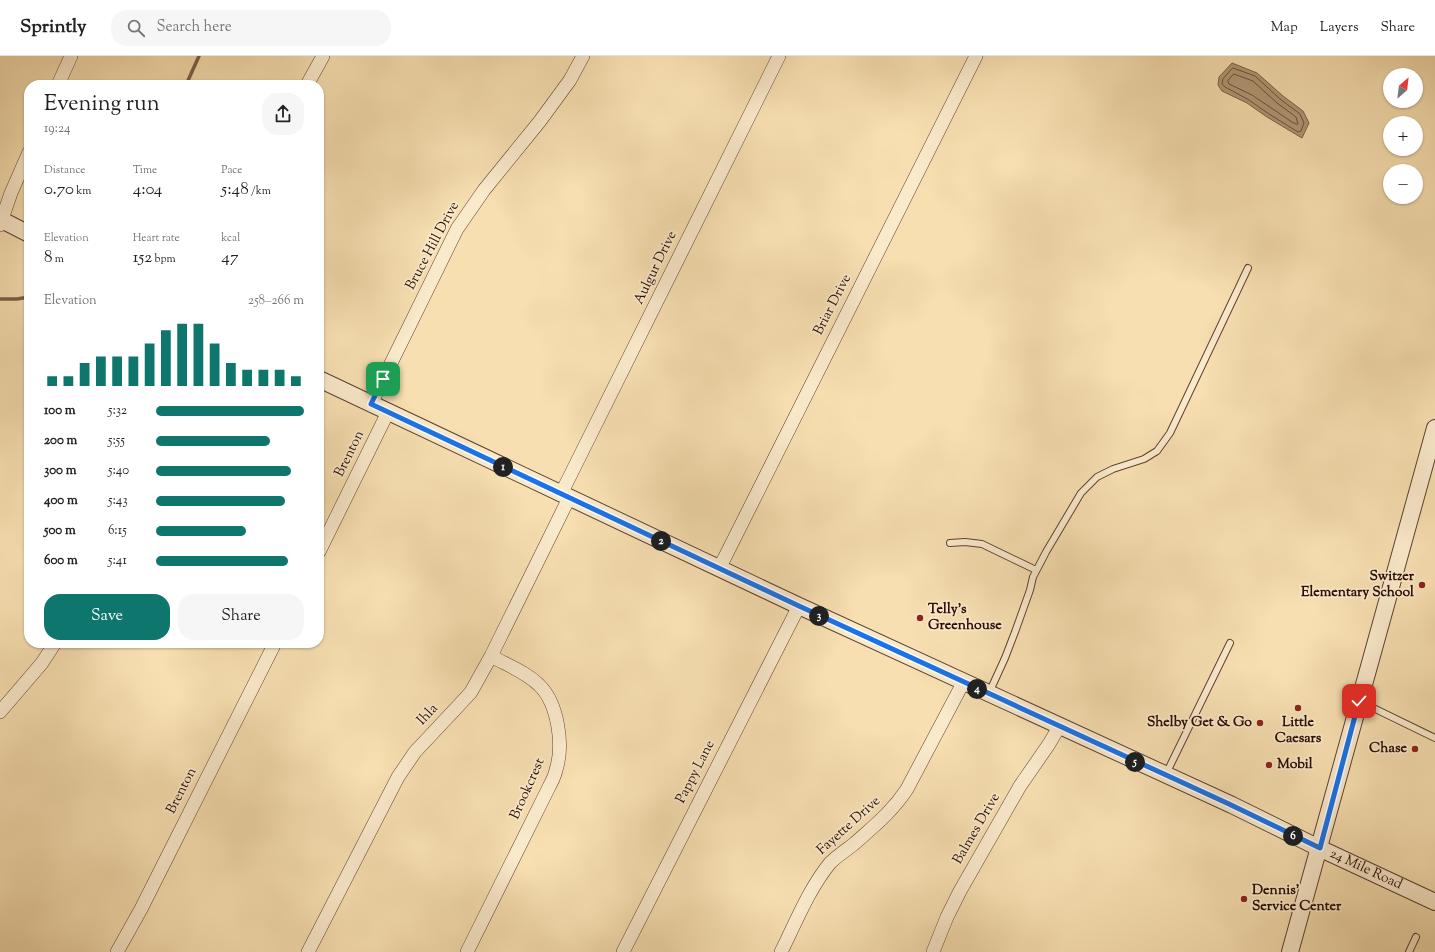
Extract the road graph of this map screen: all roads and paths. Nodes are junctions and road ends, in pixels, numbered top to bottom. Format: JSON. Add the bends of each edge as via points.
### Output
{"nodes":[{"id":1,"x":71,"y":56,"type":"edge"},
{"id":2,"x":323,"y":56,"type":"edge"},
{"id":3,"x":583,"y":56,"type":"edge"},
{"id":4,"x":779,"y":56,"type":"edge"},
{"id":5,"x":976,"y":56,"type":"edge"},
{"id":6,"x":60,"y":80,"type":"edge"},
{"id":7,"x":310,"y":80,"type":"edge"},
{"id":8,"x":24,"y":163,"type":"edge"},
{"id":9,"x":0,"y":221,"type":"edge"},
{"id":10,"x":24,"y":232,"type":"edge"},
{"id":11,"x":1248,"y":268,"type":"dead end"},
{"id":12,"x":324,"y":381,"type":"edge"},
{"id":13,"x":371,"y":404,"type":"junction"},
{"id":14,"x":388,"y":412,"type":"junction"},
{"id":15,"x":1435,"y":428,"type":"edge"},
{"id":16,"x":565,"y":496,"type":"junction"},
{"id":17,"x":324,"y":542,"type":"edge"},
{"id":18,"x":950,"y":543,"type":"dead end"},
{"id":19,"x":719,"y":569,"type":"junction"},
{"id":20,"x":1036,"y":570,"type":"junction"},
{"id":21,"x":799,"y":606,"type":"junction"},
{"id":22,"x":1230,"y":643,"type":"dead end"},
{"id":23,"x":52,"y":648,"type":"edge"},
{"id":24,"x":272,"y":648,"type":"edge"},
{"id":25,"x":491,"y":656,"type":"junction"},
{"id":26,"x":963,"y":683,"type":"junction"},
{"id":27,"x":988,"y":694,"type":"junction"},
{"id":28,"x":1359,"y":701,"type":"junction"},
{"id":29,"x":0,"y":712,"type":"edge"},
{"id":30,"x":1059,"y":727,"type":"junction"},
{"id":31,"x":1435,"y":738,"type":"edge"},
{"id":32,"x":1166,"y":775,"type":"junction"},
{"id":33,"x":1320,"y":848,"type":"junction"},
{"id":34,"x":1435,"y":902,"type":"edge"},
{"id":35,"x":1416,"y":937,"type":"dead end"},
{"id":36,"x":117,"y":952,"type":"edge"},
{"id":37,"x":308,"y":952,"type":"edge"},
{"id":38,"x":467,"y":952,"type":"edge"},
{"id":39,"x":623,"y":952,"type":"edge"},
{"id":40,"x":781,"y":952,"type":"edge"},
{"id":41,"x":933,"y":952,"type":"edge"},
{"id":42,"x":1290,"y":952,"type":"edge"},
{"id":43,"x":1409,"y":952,"type":"edge"}],
"edges":[{"from":1,"to":6,"type":"street"},
{"from":2,"to":7,"type":"street"},
{"from":3,"to":13,"type":"street","name":"Bruce Hill Drive","via":[[566,86],[480,195],[457,229]]},
{"from":4,"to":16,"type":"street","name":"Aulgur Drive"},
{"from":5,"to":19,"type":"street","name":"Briar Drive"},
{"from":8,"to":9,"type":"street"},
{"from":9,"to":10,"type":"street"},
{"from":11,"to":20,"type":"lane","via":[[1170,433],[1157,451],[1144,459],[1096,477],[1081,493]]},
{"from":12,"to":13,"type":"street","name":"24 Mile Road"},
{"from":13,"to":14,"type":"street","name":"24 Mile Road"},
{"from":14,"to":16,"type":"street","name":"24 Mile Road"},
{"from":14,"to":17,"type":"street","name":"Brenton"},
{"from":15,"to":28,"type":"street"},
{"from":16,"to":19,"type":"street","name":"24 Mile Road"},
{"from":16,"to":25,"type":"street","name":"Ihla"},
{"from":18,"to":20,"type":"lane","via":[[982,544]]},
{"from":19,"to":21,"type":"street","name":"24 Mile Road"},
{"from":20,"to":27,"type":"lane","via":[[1015,632]]},
{"from":21,"to":26,"type":"street","name":"24 Mile Road"},
{"from":21,"to":39,"type":"street","name":"Pappy Lane"},
{"from":22,"to":32,"type":"lane"},
{"from":23,"to":29,"type":"street"},
{"from":24,"to":36,"type":"street","name":"Brenton"},
{"from":25,"to":37,"type":"street","name":"Ihla","via":[[470,692],[415,752],[398,777]]},
{"from":25,"to":38,"type":"street","name":"Brookcrest","via":[[529,677],[545,692],[558,727],[559,760],[549,787]]},
{"from":26,"to":27,"type":"street","name":"24 Mile Road"},
{"from":26,"to":40,"type":"street","name":"Fayette Drive","via":[[899,802],[886,817],[831,862],[815,884]]},
{"from":27,"to":30,"type":"street","name":"24 Mile Road"},
{"from":28,"to":31,"type":"lane"},
{"from":28,"to":33,"type":"street"},
{"from":30,"to":32,"type":"street","name":"24 Mile Road"},
{"from":30,"to":41,"type":"street","name":"Balmes Drive","via":[[1020,786],[960,891]]},
{"from":32,"to":33,"type":"street","name":"24 Mile Road"},
{"from":33,"to":34,"type":"street","name":"24 Mile Road"},
{"from":33,"to":42,"type":"street"},
{"from":35,"to":43,"type":"lane"}]}
